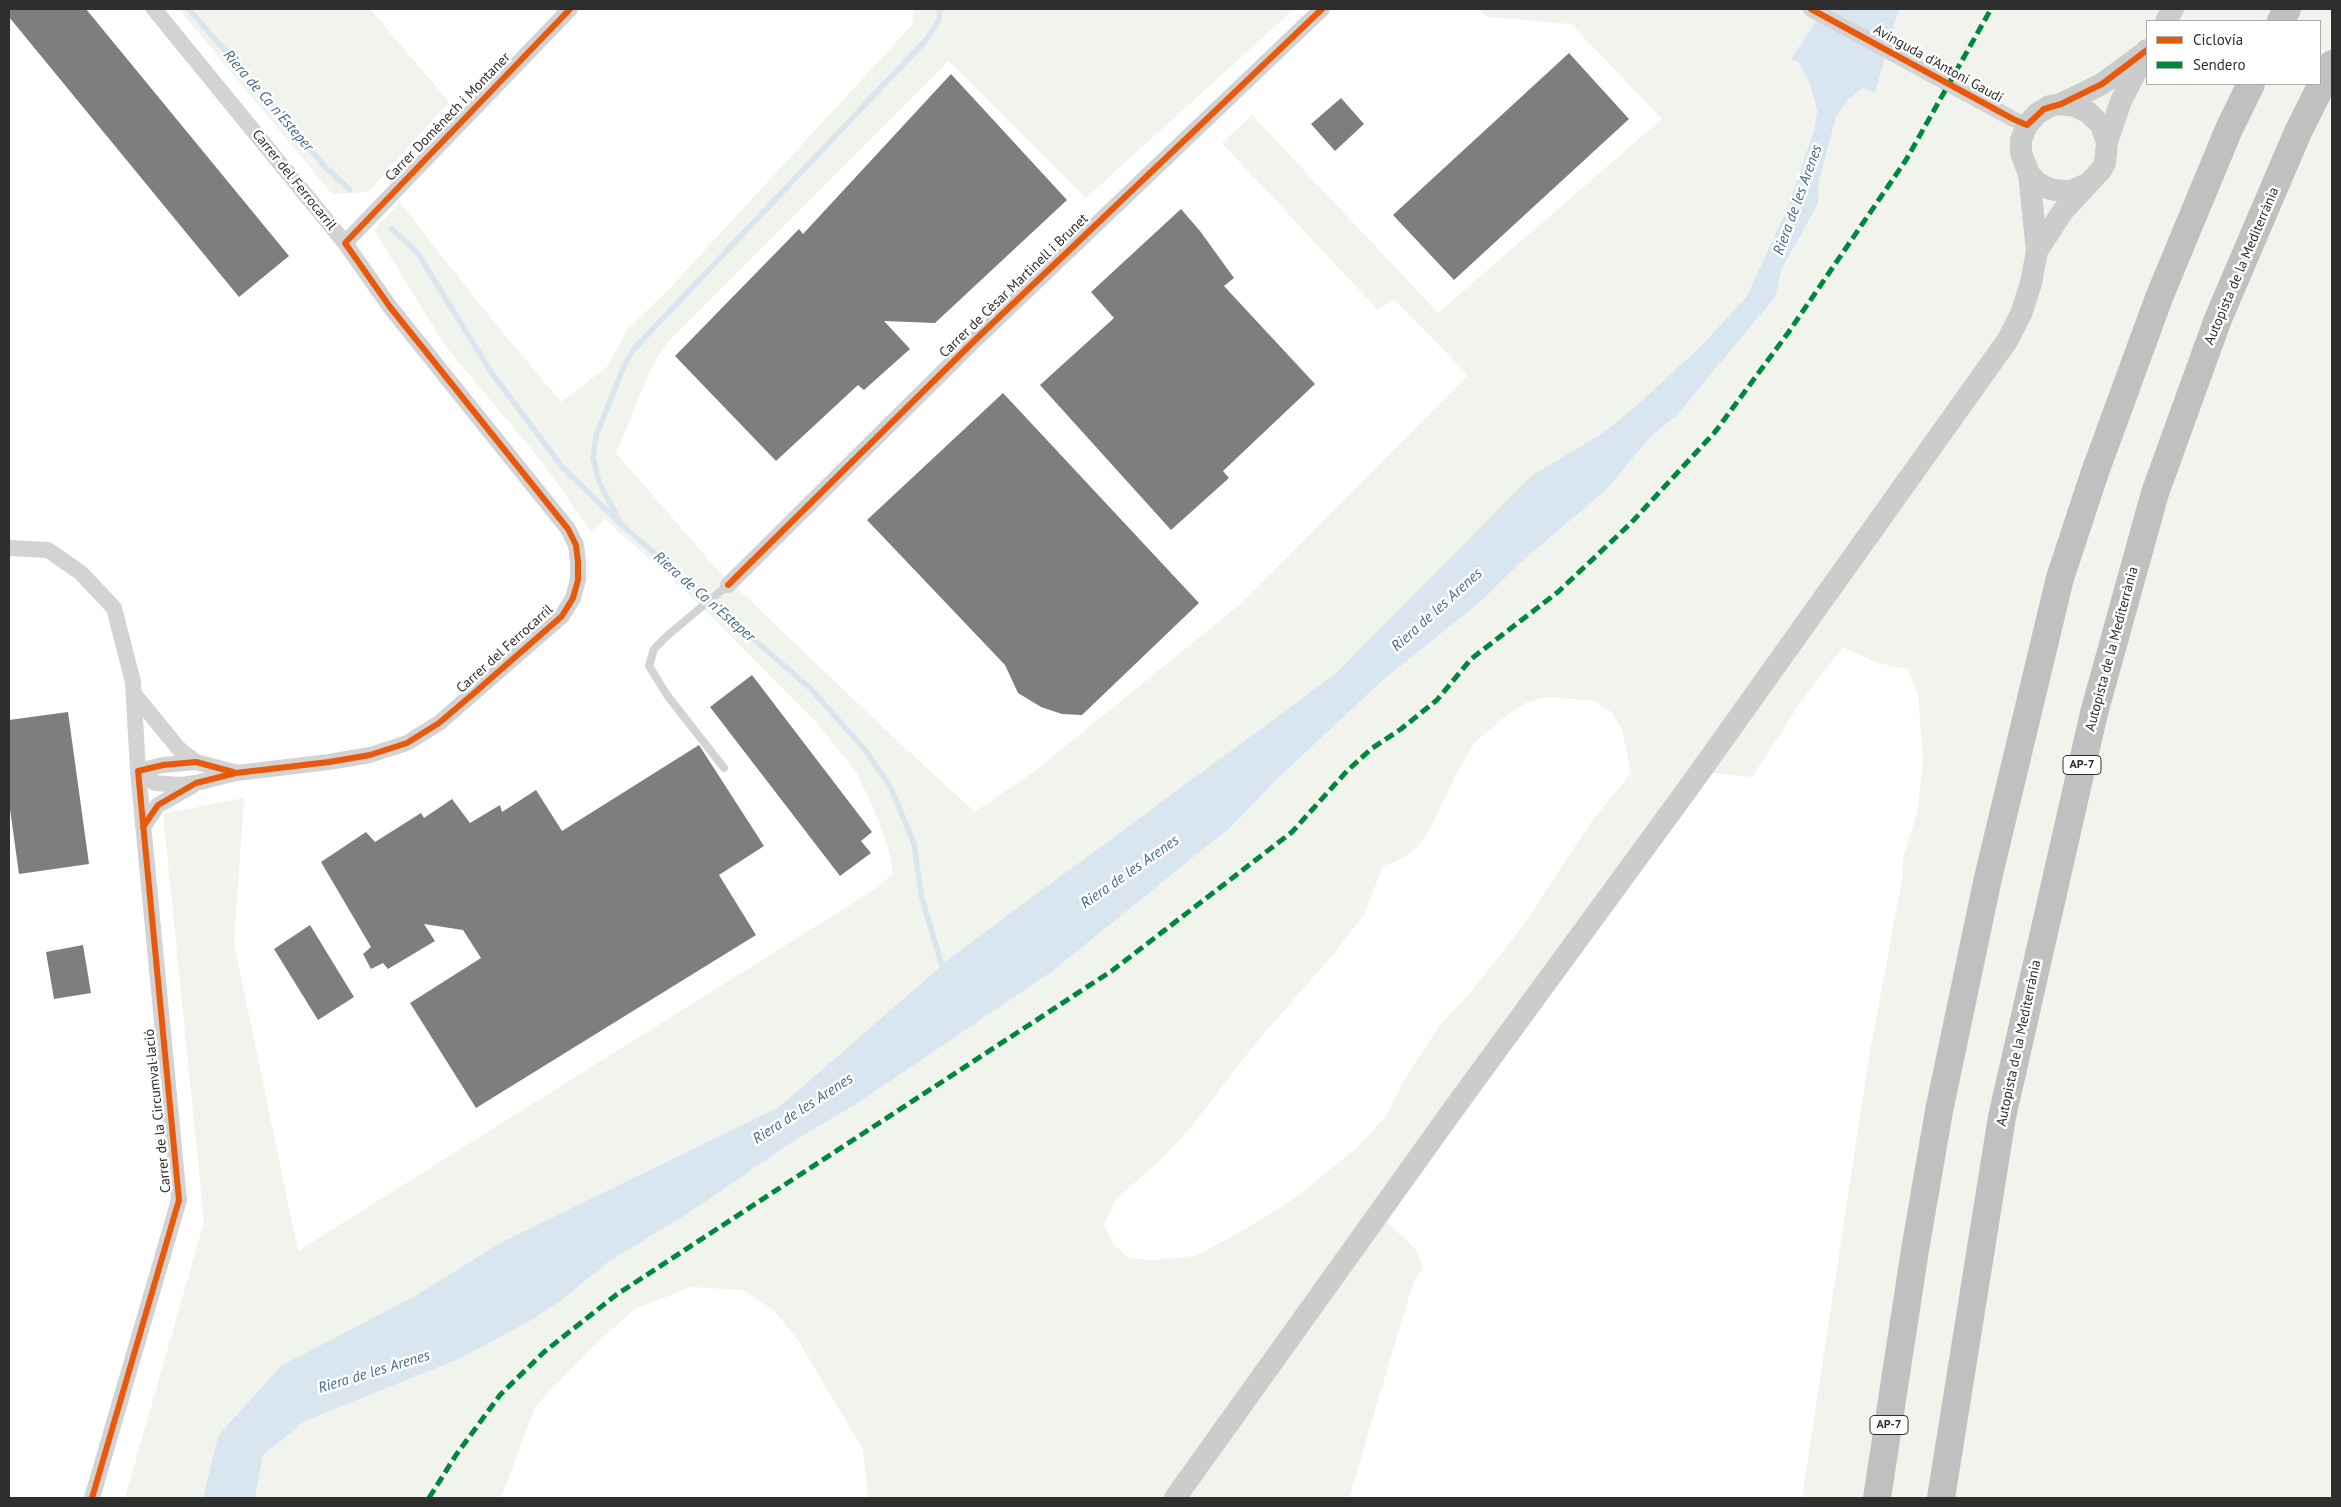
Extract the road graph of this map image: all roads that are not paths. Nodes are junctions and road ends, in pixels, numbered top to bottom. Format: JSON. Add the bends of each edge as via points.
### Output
{"nodes":[{"id":1,"x":154,"y":9,"type":"edge"},
{"id":2,"x":570,"y":9,"type":"edge"},
{"id":3,"x":1322,"y":9,"type":"edge"},
{"id":4,"x":1811,"y":9,"type":"edge"},
{"id":5,"x":2173,"y":9,"type":"edge"},
{"id":6,"x":2167,"y":20,"type":"edge"},
{"id":7,"x":2146,"y":52,"type":"edge"},
{"id":8,"x":2146,"y":53,"type":"edge"},
{"id":9,"x":2332,"y":64,"type":"edge"},
{"id":10,"x":2251,"y":85,"type":"edge"},
{"id":11,"x":2061,"y":104,"type":"junction"},
{"id":12,"x":2027,"y":125,"type":"junction"},
{"id":13,"x":2107,"y":142,"type":"junction"},
{"id":14,"x":2029,"y":174,"type":"junction"},
{"id":15,"x":2087,"y":184,"type":"junction"},
{"id":16,"x":345,"y":243,"type":"junction"},
{"id":17,"x":2037,"y":251,"type":"junction"},
{"id":18,"x":9,"y":548,"type":"edge"},
{"id":19,"x":728,"y":585,"type":"joint"},
{"id":20,"x":134,"y":694,"type":"junction"},
{"id":21,"x":196,"y":762,"type":"junction"},
{"id":22,"x":724,"y":768,"type":"dead end"},
{"id":23,"x":138,"y":771,"type":"junction"},
{"id":24,"x":236,"y":773,"type":"junction"},
{"id":25,"x":196,"y":784,"type":"junction"},
{"id":26,"x":143,"y":827,"type":"junction"},
{"id":27,"x":92,"y":1498,"type":"edge"},
{"id":28,"x":1175,"y":1498,"type":"edge"},
{"id":29,"x":1877,"y":1498,"type":"edge"},
{"id":30,"x":1941,"y":1498,"type":"edge"}],
"edges":[{"from":1,"to":16,"type":"street","name":"Carrer del Ferrocarril"},
{"from":2,"to":16,"type":"street","name":"Carrer Domènech i Montaner"},
{"from":3,"to":19,"type":"street","name":"Carrer de Cèsar Martinell i Brunet","via":[[973,342]]},
{"from":4,"to":12,"type":"street","name":"Avinguda d'Antoni Gaudí"},
{"from":5,"to":6,"type":"main road"},
{"from":7,"to":11,"type":"main road","via":[[2106,81]]},
{"from":8,"to":13,"type":"main road","via":[[2121,101]]},
{"from":9,"to":30,"type":"highway","name":"Autopista de la Mediterrània","number":"AP-7","via":[[2298,132],[2218,319],[2155,493],[2094,713],[2002,1117]]},
{"from":10,"to":29,"type":"highway","number":"AP-7","via":[[2156,303],[2060,578],[1988,878],[1939,1111]]},
{"from":11,"to":12,"type":"main road","via":[[2044,109]]},
{"from":11,"to":13,"type":"main road","via":[[2089,112],[2101,125]]},
{"from":12,"to":14,"type":"main road","via":[[2021,140],[2021,152]]},
{"from":13,"to":15,"type":"main road","via":[[2102,170]]},
{"from":14,"to":15,"type":"main road","via":[[2050,189],[2071,191]]},
{"from":14,"to":17,"type":"main road"},
{"from":15,"to":17,"type":"main road"},
{"from":16,"to":24,"type":"street","name":"Carrer del Ferrocarril","via":[[390,307],[568,529],[576,546],[578,580],[573,598],[562,616],[439,723],[407,743],[362,757]]},
{"from":17,"to":28,"type":"main road","via":[[2021,314],[1980,381]]},
{"from":18,"to":20,"type":"street","name":"Carrer de la Circumval·lació","via":[[48,550],[81,573],[114,608]]},
{"from":19,"to":22,"type":"lane","via":[[654,649],[649,666],[667,696]]},
{"from":20,"to":21,"type":"street","name":"Carrer del Ferrocarril","via":[[179,749]]},
{"from":20,"to":23,"type":"street","name":"Carrer de la Circumval·lació"},
{"from":21,"to":23,"type":"street","name":"Carrer del Ferrocarril"},
{"from":21,"to":24,"type":"street","name":"Carrer del Ferrocarril"},
{"from":23,"to":25,"type":"street","name":"Carrer del Ferrocarril","via":[[155,784]]},
{"from":23,"to":26,"type":"street","name":"Carrer de la Circumval·lació"},
{"from":24,"to":25,"type":"street","name":"Carrer del Ferrocarril"},
{"from":25,"to":26,"type":"street","name":"Carrer del Ferrocarril","via":[[158,805]]},
{"from":26,"to":27,"type":"street","name":"Carrer de la Circumval·lació","via":[[179,1200]]}]}
